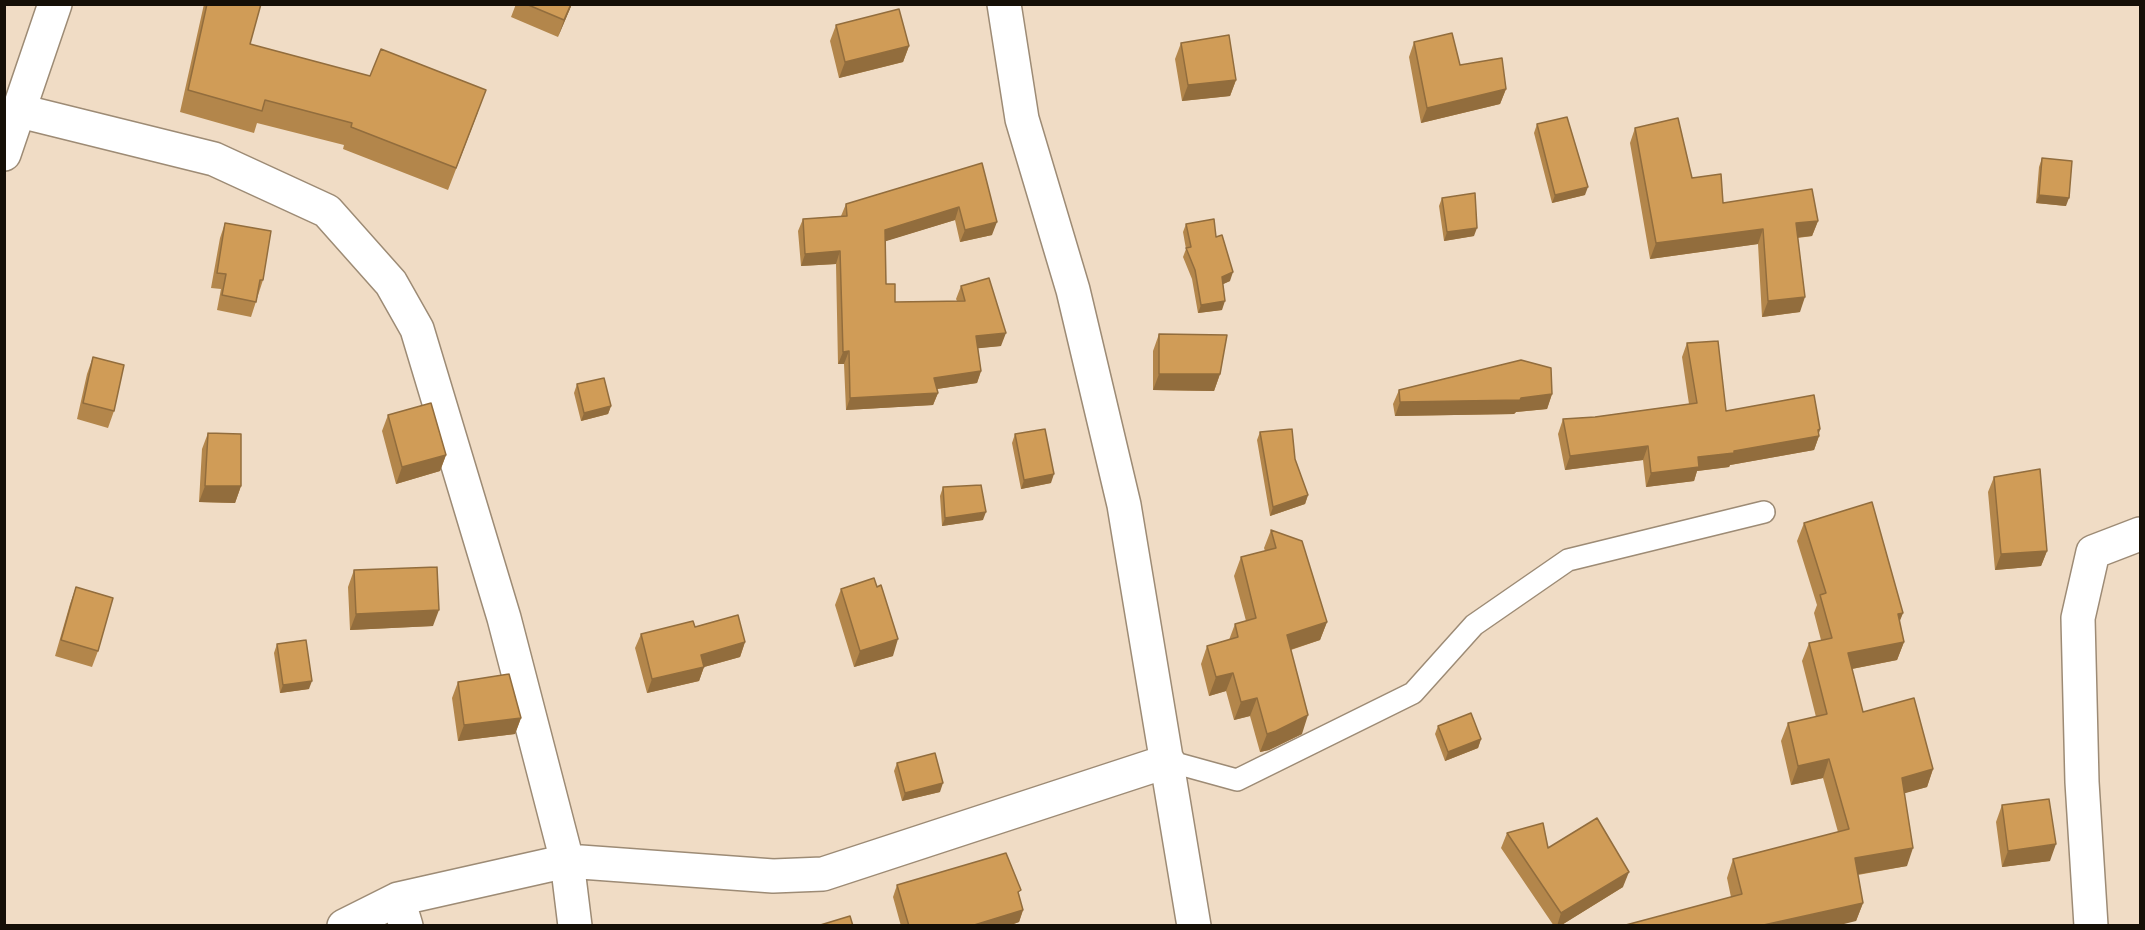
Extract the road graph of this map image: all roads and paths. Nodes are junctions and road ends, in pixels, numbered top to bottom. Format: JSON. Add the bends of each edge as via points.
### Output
{"nodes":[{"id":1,"x":55,"y":4,"type":"edge"},
{"id":2,"x":1004,"y":4,"type":"edge"},
{"id":3,"x":20,"y":111,"type":"junction"},
{"id":4,"x":4,"y":154,"type":"edge"},
{"id":5,"x":1764,"y":512,"type":"dead end"},
{"id":6,"x":2140,"y":534,"type":"edge"},
{"id":7,"x":1168,"y":761,"type":"junction"},
{"id":8,"x":567,"y":861,"type":"junction"},
{"id":9,"x":402,"y":912,"type":"edge"},
{"id":10,"x":344,"y":926,"type":"edge"},
{"id":11,"x":575,"y":926,"type":"edge"},
{"id":12,"x":1194,"y":926,"type":"edge"},
{"id":13,"x":2091,"y":926,"type":"edge"}],
"edges":[{"from":1,"to":3,"type":"street"},
{"from":2,"to":7,"type":"street","via":[[1022,119],[1073,290],[1124,505]]},
{"from":3,"to":4,"type":"street"},
{"from":3,"to":8,"type":"street","via":[[214,159],[327,211],[391,283],[417,329],[504,618]]},
{"from":5,"to":7,"type":"lane","via":[[1568,560],[1474,625],[1413,693],[1237,780]]},
{"from":6,"to":13,"type":"street","via":[[2093,552],[2078,618]]},
{"from":7,"to":8,"type":"street","via":[[823,874],[773,876]]},
{"from":7,"to":12,"type":"street"},
{"from":8,"to":9,"type":"street"},
{"from":8,"to":11,"type":"street"},
{"from":9,"to":10,"type":"street"}]}
